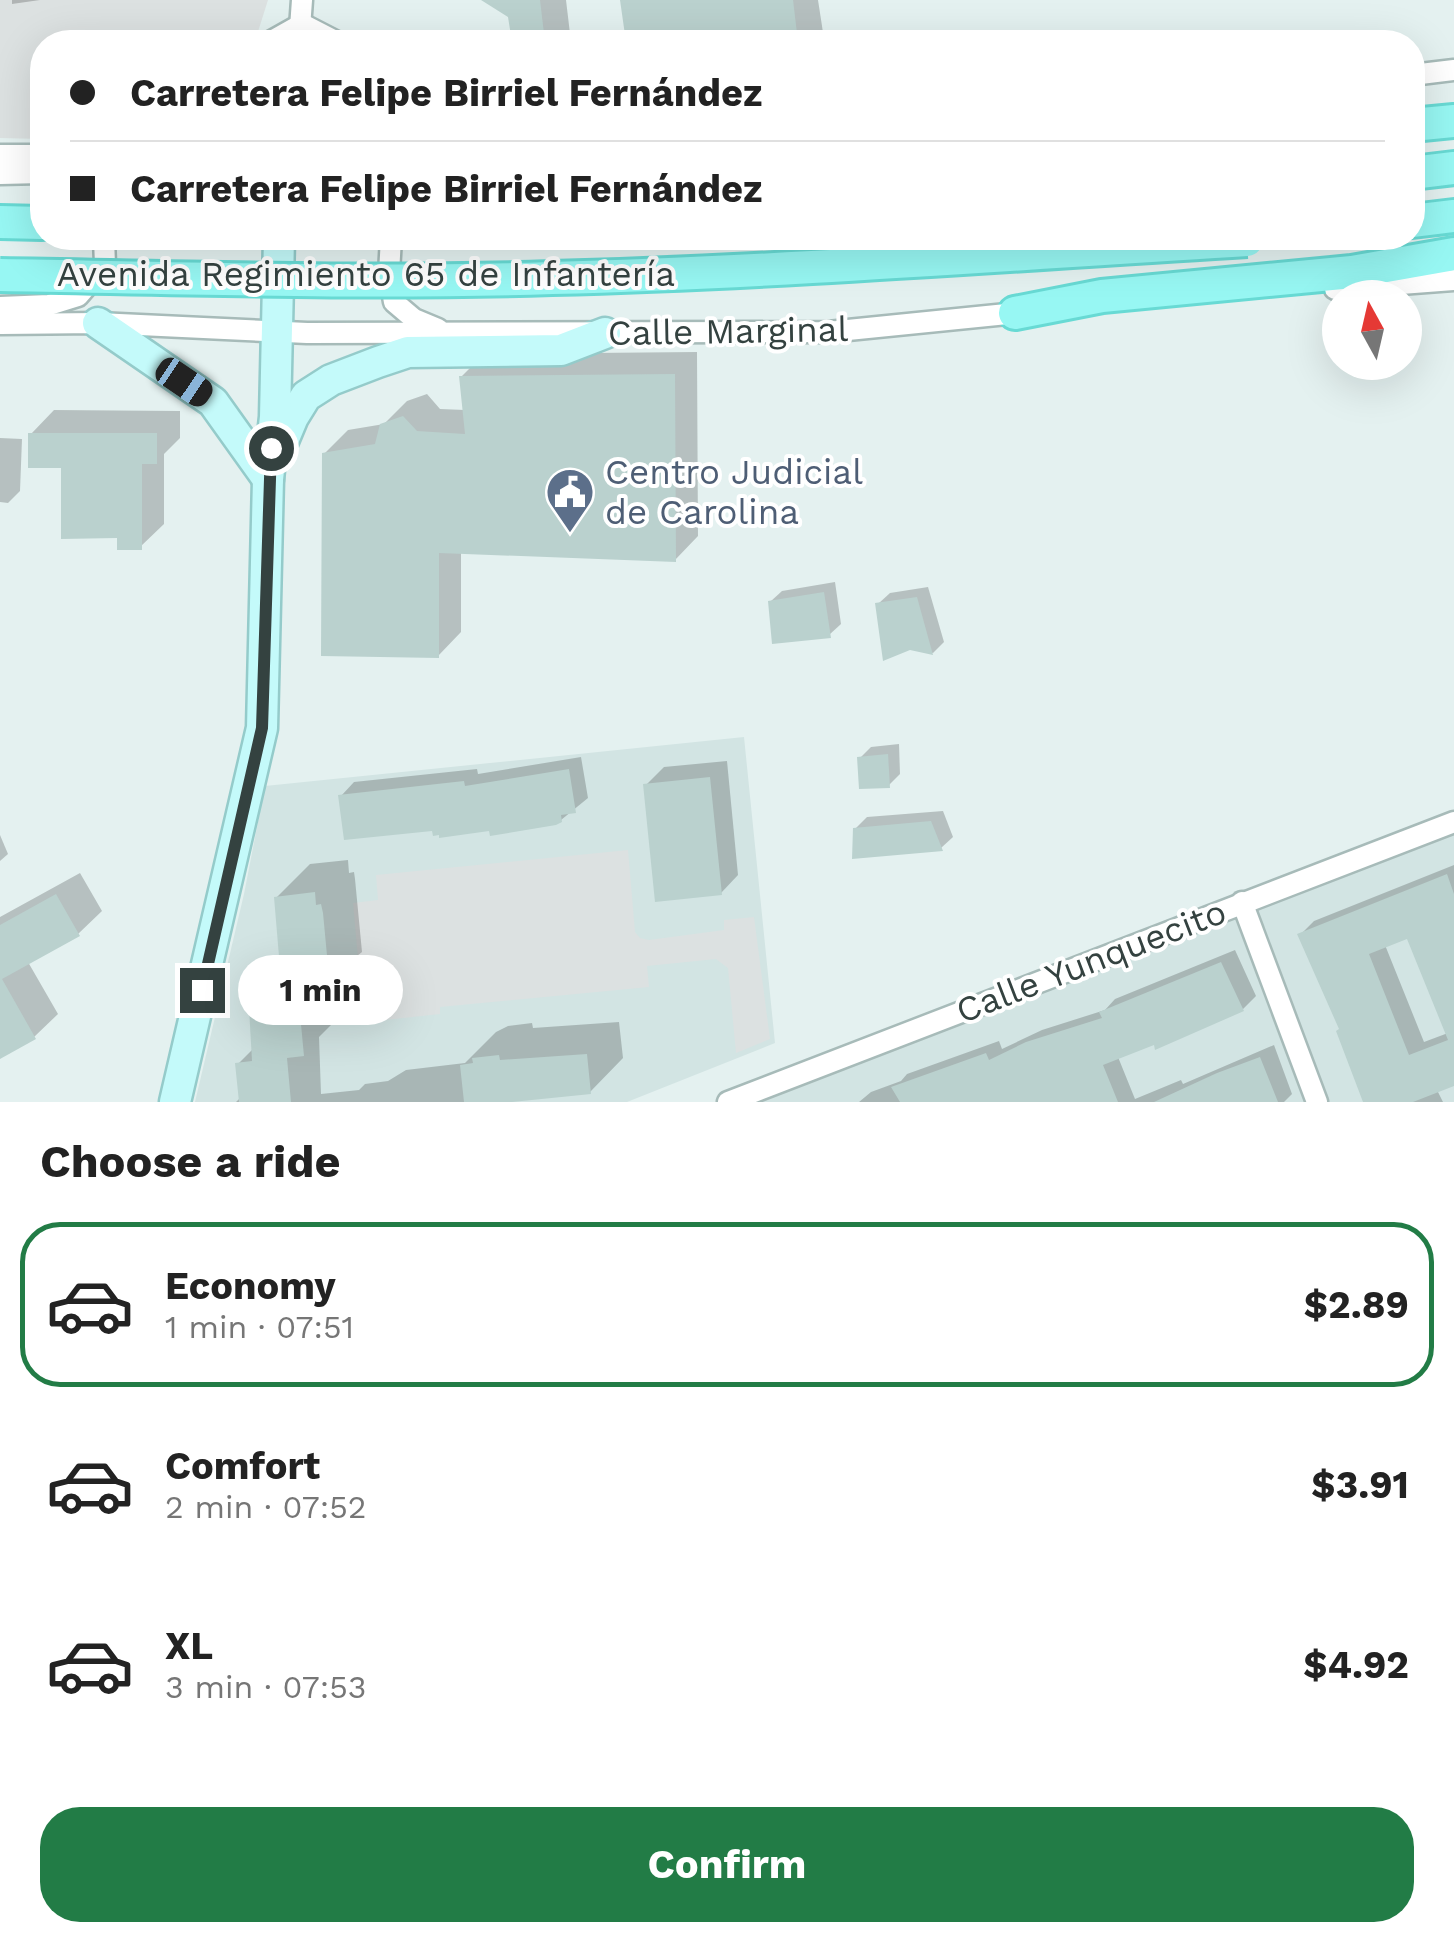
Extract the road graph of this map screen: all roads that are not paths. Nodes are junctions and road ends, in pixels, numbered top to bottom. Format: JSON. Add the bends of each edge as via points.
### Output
{"nodes":[{"id":1,"x":302,"y":0,"type":"edge"},
{"id":2,"x":300,"y":30,"type":"edge"},
{"id":3,"x":1454,"y":70,"type":"edge"},
{"id":4,"x":1425,"y":74,"type":"edge"},
{"id":5,"x":1454,"y":121,"type":"edge"},
{"id":6,"x":1425,"y":124,"type":"edge"},
{"id":7,"x":0,"y":155,"type":"edge"},
{"id":8,"x":30,"y":158,"type":"edge"},
{"id":9,"x":30,"y":163,"type":"edge"},
{"id":10,"x":1454,"y":168,"type":"edge"},
{"id":11,"x":1425,"y":171,"type":"edge"},
{"id":12,"x":0,"y":174,"type":"edge"},
{"id":13,"x":1454,"y":216,"type":"edge"},
{"id":14,"x":1425,"y":220,"type":"edge"},
{"id":15,"x":0,"y":222,"type":"edge"},
{"id":16,"x":30,"y":223,"type":"edge"},
{"id":17,"x":104,"y":250,"type":"edge"},
{"id":18,"x":279,"y":250,"type":"edge"},
{"id":19,"x":390,"y":250,"type":"edge"},
{"id":20,"x":1081,"y":250,"type":"edge"},
{"id":21,"x":1454,"y":254,"type":"edge"},
{"id":22,"x":0,"y":275,"type":"edge"},
{"id":23,"x":1454,"y":280,"type":"edge"},
{"id":24,"x":0,"y":307,"type":"edge"},
{"id":25,"x":1015,"y":313,"type":"junction"},
{"id":26,"x":0,"y":324,"type":"edge"},
{"id":27,"x":98,"y":324,"type":"junction"},
{"id":28,"x":276,"y":330,"type":"junction"},
{"id":29,"x":605,"y":332,"type":"junction"},
{"id":30,"x":447,"y":333,"type":"junction"},
{"id":31,"x":268,"y":479,"type":"junction"},
{"id":32,"x":1454,"y":822,"type":"edge"},
{"id":33,"x":1242,"y":902,"type":"junction"},
{"id":34,"x":175,"y":1102,"type":"edge"},
{"id":35,"x":728,"y":1102,"type":"edge"},
{"id":36,"x":1317,"y":1102,"type":"edge"}],
"edges":[{"from":1,"to":2,"type":"street"},
{"from":3,"to":4,"type":"street"},
{"from":5,"to":6,"type":"main road"},
{"from":7,"to":8,"type":"street"},
{"from":9,"to":12,"type":"street"},
{"from":10,"to":11,"type":"main road"},
{"from":13,"to":14,"type":"main road"},
{"from":15,"to":16,"type":"main road","name":"Avenida Regimiento 65 de Infantería"},
{"from":17,"to":24,"type":"street","via":[[105,265],[78,296]]},
{"from":18,"to":28,"type":"street"},
{"from":19,"to":30,"type":"street","via":[[394,302],[414,320]]},
{"from":20,"to":22,"type":"main road","name":"Avenida Regimiento 65 de Infantería","bridge":true,"via":[[552,278]]},
{"from":21,"to":25,"type":"main road","via":[[1352,272],[1102,296]]},
{"from":23,"to":25,"type":"street","name":"Calle Marginal"},
{"from":25,"to":29,"type":"street","name":"Calle Marginal","via":[[828,332]]},
{"from":26,"to":27,"type":"street","name":"Calle Marginal"},
{"from":27,"to":28,"type":"street","name":"Calle Marginal"},
{"from":27,"to":31,"type":"street","via":[[213,402]]},
{"from":28,"to":30,"type":"street","name":"Calle Marginal"},
{"from":28,"to":31,"type":"street"},
{"from":29,"to":30,"type":"street","name":"Calle Marginal"},
{"from":29,"to":31,"type":"street","via":[[561,350],[408,352],[331,380],[306,396],[292,417]]},
{"from":31,"to":34,"type":"street","via":[[262,728]]},
{"from":32,"to":33,"type":"street","name":"Calle Yunquecito"},
{"from":33,"to":35,"type":"street","name":"Calle Yunquecito"},
{"from":33,"to":36,"type":"street"}]}
